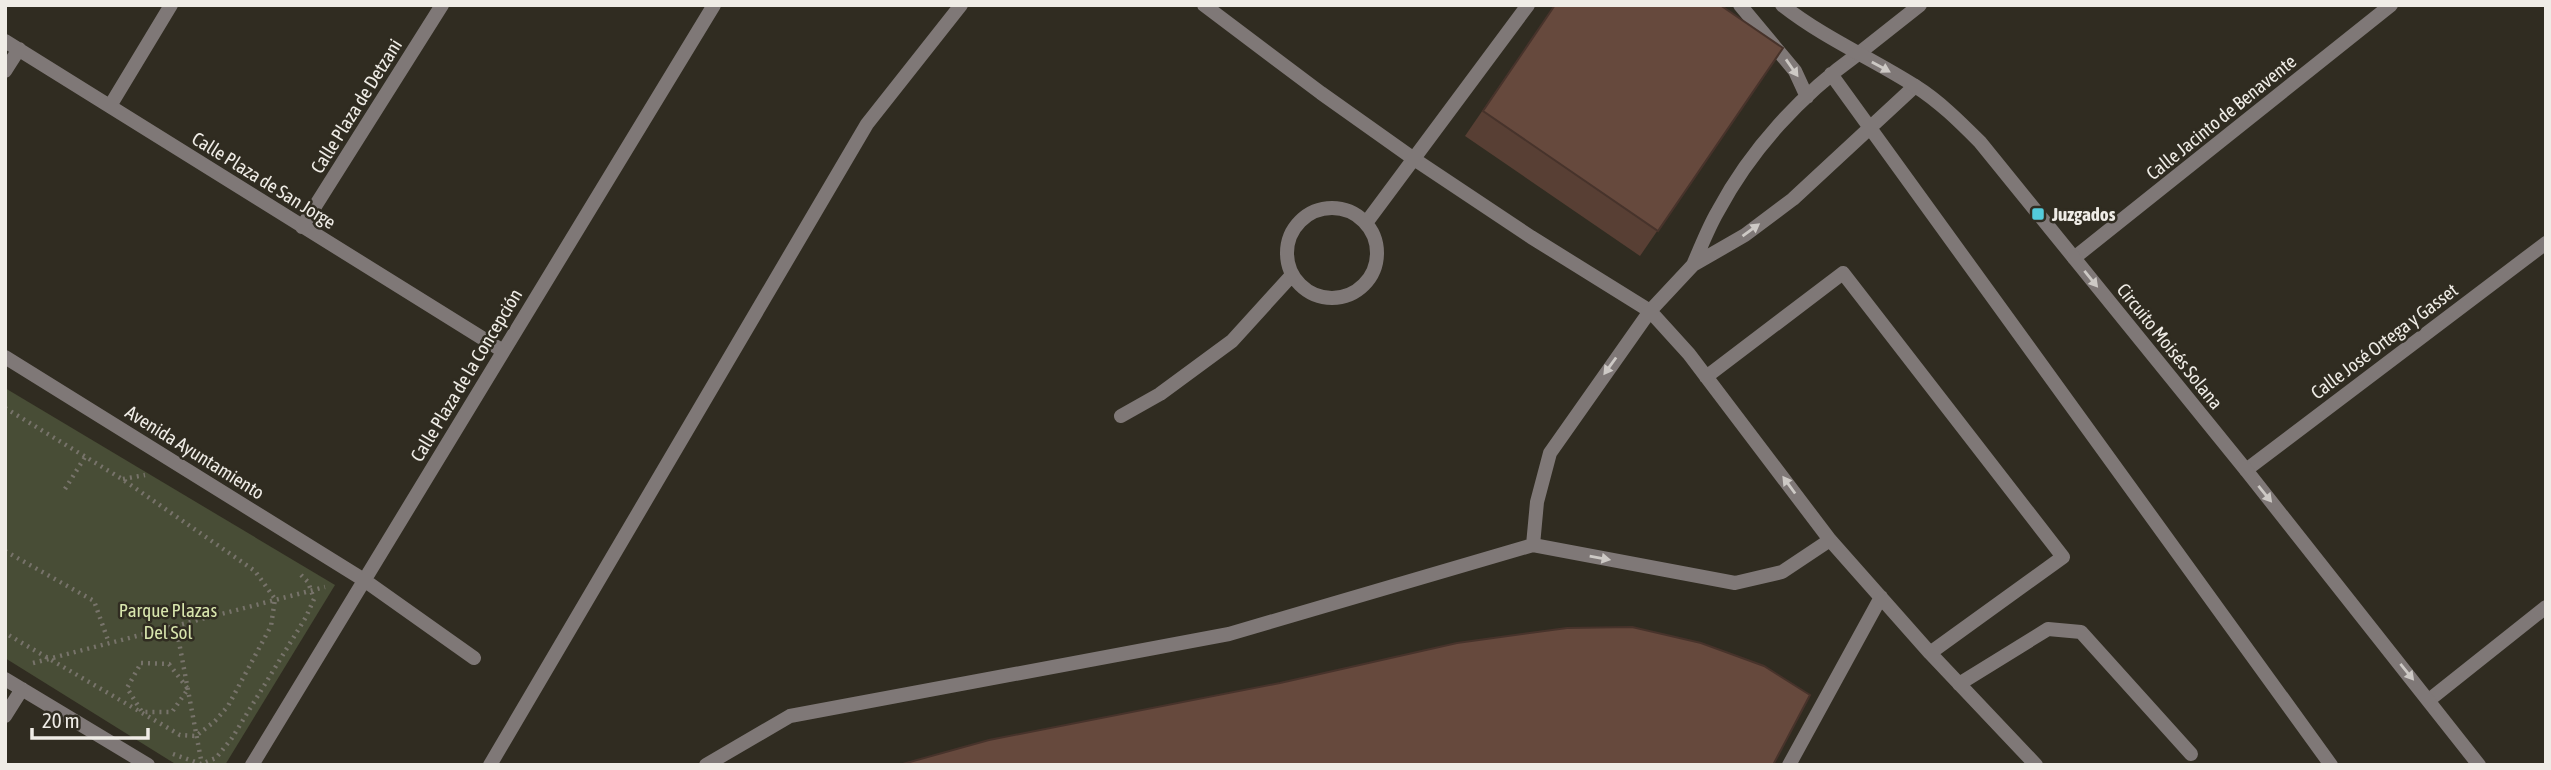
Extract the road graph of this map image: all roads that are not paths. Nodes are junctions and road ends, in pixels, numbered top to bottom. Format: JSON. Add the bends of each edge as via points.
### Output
{"nodes":[{"id":1,"x":171,"y":5,"type":"edge"},
{"id":2,"x":442,"y":5,"type":"edge"},
{"id":3,"x":714,"y":5,"type":"edge"},
{"id":4,"x":961,"y":5,"type":"edge"},
{"id":5,"x":1204,"y":5,"type":"edge"},
{"id":6,"x":1528,"y":5,"type":"edge"},
{"id":7,"x":1740,"y":5,"type":"edge"},
{"id":8,"x":1782,"y":5,"type":"edge"},
{"id":9,"x":1920,"y":5,"type":"edge"},
{"id":10,"x":2391,"y":5,"type":"edge"},
{"id":11,"x":5,"y":41,"type":"edge"},
{"id":12,"x":19,"y":49,"type":"junction"},
{"id":13,"x":1858,"y":54,"type":"junction"},
{"id":14,"x":5,"y":71,"type":"edge"},
{"id":15,"x":1831,"y":74,"type":"junction"},
{"id":16,"x":1916,"y":86,"type":"junction"},
{"id":17,"x":1807,"y":97,"type":"junction"},
{"id":18,"x":110,"y":106,"type":"junction"},
{"id":19,"x":1870,"y":127,"type":"junction"},
{"id":20,"x":1415,"y":159,"type":"junction"},
{"id":21,"x":1366,"y":223,"type":"junction"},
{"id":22,"x":302,"y":227,"type":"junction"},
{"id":23,"x":2546,"y":243,"type":"edge"},
{"id":24,"x":2074,"y":258,"type":"junction"},
{"id":25,"x":1693,"y":265,"type":"junction"},
{"id":26,"x":1292,"y":275,"type":"junction"},
{"id":27,"x":1650,"y":311,"type":"junction"},
{"id":28,"x":503,"y":351,"type":"junction"},
{"id":29,"x":5,"y":357,"type":"edge"},
{"id":30,"x":1706,"y":377,"type":"junction"},
{"id":31,"x":1121,"y":416,"type":"dead end"},
{"id":32,"x":2246,"y":470,"type":"junction"},
{"id":33,"x":1830,"y":540,"type":"junction"},
{"id":34,"x":1533,"y":545,"type":"junction"},
{"id":35,"x":364,"y":580,"type":"junction"},
{"id":36,"x":1881,"y":597,"type":"junction"},
{"id":37,"x":2546,"y":607,"type":"edge"},
{"id":38,"x":1930,"y":653,"type":"junction"},
{"id":39,"x":474,"y":658,"type":"dead end"},
{"id":40,"x":5,"y":679,"type":"edge"},
{"id":41,"x":1959,"y":684,"type":"junction"},
{"id":42,"x":22,"y":689,"type":"junction"},
{"id":43,"x":2429,"y":700,"type":"junction"},
{"id":44,"x":5,"y":716,"type":"edge"},
{"id":45,"x":2190,"y":754,"type":"dead end"},
{"id":46,"x":148,"y":765,"type":"edge"},
{"id":47,"x":252,"y":765,"type":"edge"},
{"id":48,"x":491,"y":765,"type":"edge"},
{"id":49,"x":706,"y":765,"type":"edge"},
{"id":50,"x":1789,"y":765,"type":"edge"},
{"id":51,"x":2036,"y":765,"type":"edge"},
{"id":52,"x":2331,"y":765,"type":"edge"},
{"id":53,"x":2479,"y":765,"type":"edge"}],
"edges":[{"from":1,"to":18,"type":"street"},
{"from":2,"to":22,"type":"street","name":"Calle Plaza de Detzani"},
{"from":3,"to":28,"type":"street","name":"Calle Plaza de la Concepción"},
{"from":4,"to":48,"type":"street","via":[[867,124]]},
{"from":5,"to":20,"type":"street"},
{"from":6,"to":20,"type":"street"},
{"from":7,"to":17,"type":"street","one_way":true,"via":[[1795,71]]},
{"from":8,"to":13,"type":"street","name":"Circuito Moisés Solana"},
{"from":9,"to":13,"type":"street"},
{"from":10,"to":24,"type":"street","name":"Calle Jacinto de Benavente"},
{"from":11,"to":12,"type":"street","name":"Calle Plaza de San Jorge"},
{"from":12,"to":14,"type":"street"},
{"from":12,"to":18,"type":"street","name":"Calle Plaza de San Jorge"},
{"from":13,"to":15,"type":"street"},
{"from":13,"to":16,"type":"street","name":"Circuito Moisés Solana","one_way":true},
{"from":15,"to":17,"type":"street"},
{"from":15,"to":19,"type":"street"},
{"from":16,"to":19,"type":"street"},
{"from":16,"to":24,"type":"street","name":"Circuito Moisés Solana","via":[[1980,142]]},
{"from":17,"to":25,"type":"street","via":[[1749,160],[1718,210]]},
{"from":18,"to":22,"type":"street","name":"Calle Plaza de San Jorge"},
{"from":25,"to":19,"type":"street","one_way":true,"via":[[1745,235],[1793,199]]},
{"from":19,"to":52,"type":"street"},
{"from":20,"to":21,"type":"street"},
{"from":20,"to":27,"type":"street"},
{"from":21,"to":26,"type":"street","via":[[1341,209],[1312,213],[1300,222],[1287,247]]},
{"from":21,"to":26,"type":"street","via":[[1378,253],[1365,285],[1352,294],[1319,296]]},
{"from":22,"to":28,"type":"street","name":"Calle Plaza de San Jorge"},
{"from":23,"to":32,"type":"street","name":"Calle José Ortega y Gasset"},
{"from":24,"to":32,"type":"street","name":"Circuito Moisés Solana","one_way":true},
{"from":25,"to":27,"type":"street"},
{"from":26,"to":31,"type":"street","via":[[1232,341],[1160,394]]},
{"from":27,"to":30,"type":"street"},
{"from":27,"to":34,"type":"street","one_way":true,"via":[[1550,453],[1537,502]]},
{"from":28,"to":35,"type":"street","name":"Calle Plaza de la Concepción"},
{"from":29,"to":35,"type":"street","name":"Avenida Ayuntamiento"},
{"from":33,"to":30,"type":"street","one_way":true},
{"from":30,"to":38,"type":"street","via":[[1843,273],[2063,557]]},
{"from":32,"to":43,"type":"street","name":"Circuito Moisés Solana","one_way":true},
{"from":34,"to":33,"type":"street","one_way":true,"via":[[1735,583],[1782,572]]},
{"from":33,"to":36,"type":"street"},
{"from":34,"to":49,"type":"street","via":[[1229,634],[790,716]]},
{"from":35,"to":39,"type":"street","name":"Avenida Ayuntamiento"},
{"from":35,"to":47,"type":"street","name":"Calle Plaza de la Concepción"},
{"from":36,"to":38,"type":"street"},
{"from":36,"to":50,"type":"street"},
{"from":37,"to":43,"type":"street"},
{"from":38,"to":41,"type":"street"},
{"from":40,"to":42,"type":"street"},
{"from":41,"to":45,"type":"street","via":[[2048,629],[2081,632]]},
{"from":41,"to":51,"type":"street"},
{"from":42,"to":44,"type":"street"},
{"from":42,"to":46,"type":"street"},
{"from":43,"to":53,"type":"street","name":"Circuito Moisés Solana"}]}
